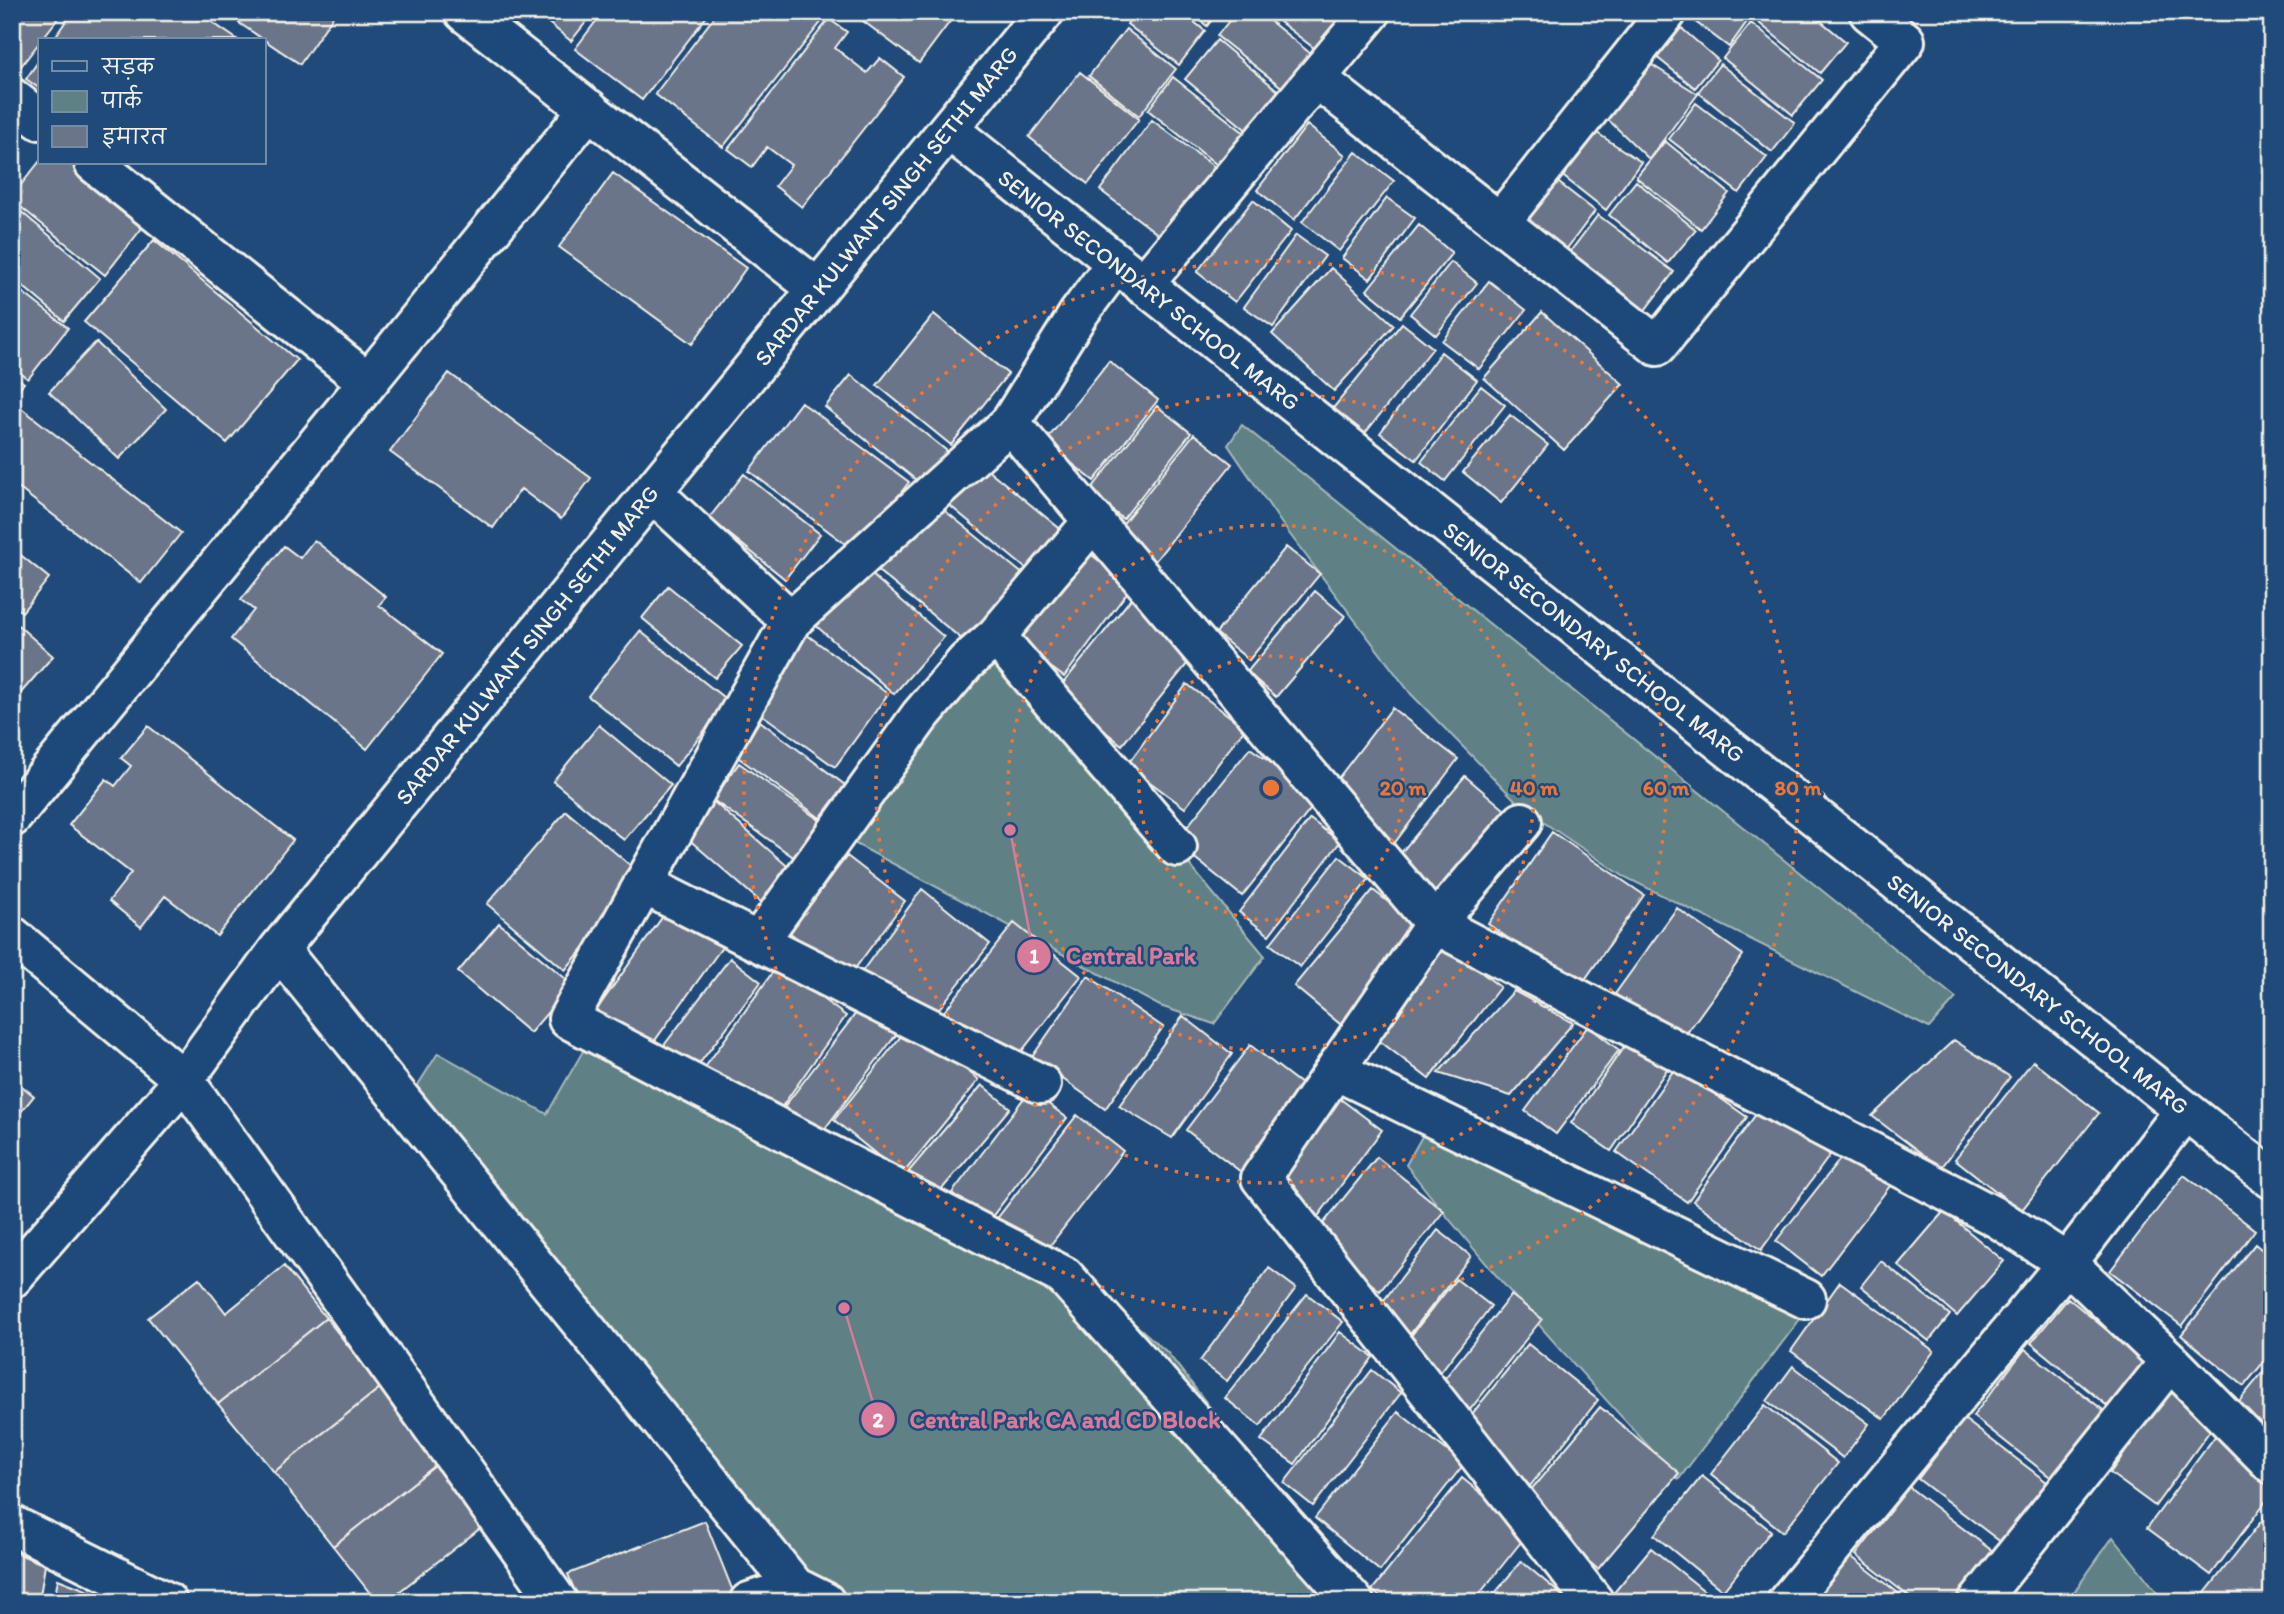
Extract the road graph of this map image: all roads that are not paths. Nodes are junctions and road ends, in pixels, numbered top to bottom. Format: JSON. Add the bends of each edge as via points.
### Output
{"nodes":[{"id":1,"x":464,"y":12,"type":"edge"},
{"id":2,"x":1044,"y":12,"type":"edge"},
{"id":3,"x":1371,"y":12,"type":"edge"},
{"id":4,"x":1667,"y":12,"type":"edge"},
{"id":5,"x":1869,"y":12,"type":"edge"},
{"id":6,"x":1316,"y":78,"type":"junction"},
{"id":7,"x":12,"y":98,"type":"edge"},
{"id":8,"x":589,"y":109,"type":"junction"},
{"id":9,"x":38,"y":118,"type":"edge"},
{"id":10,"x":949,"y":131,"type":"junction"},
{"id":11,"x":95,"y":164,"type":"edge"},
{"id":12,"x":1500,"y":222,"type":"junction"},
{"id":13,"x":1130,"y":274,"type":"junction"},
{"id":14,"x":818,"y":289,"type":"junction"},
{"id":15,"x":368,"y":382,"type":"junction"},
{"id":16,"x":1010,"y":423,"type":"junction"},
{"id":17,"x":652,"y":492,"type":"junction"},
{"id":18,"x":1094,"y":520,"type":"junction"},
{"id":19,"x":791,"y":621,"type":"junction"},
{"id":20,"x":996,"y":636,"type":"junction"},
{"id":21,"x":12,"y":817,"type":"edge"},
{"id":22,"x":1522,"y":822,"type":"dead end"},
{"id":23,"x":1177,"y":847,"type":"dead end"},
{"id":24,"x":643,"y":884,"type":"junction"},
{"id":25,"x":1435,"y":924,"type":"junction"},
{"id":26,"x":12,"y":936,"type":"edge"},
{"id":27,"x":758,"y":942,"type":"junction"},
{"id":28,"x":279,"y":948,"type":"junction"},
{"id":29,"x":1335,"y":1070,"type":"junction"},
{"id":30,"x":184,"y":1080,"type":"junction"},
{"id":31,"x":1041,"y":1084,"type":"dead end"},
{"id":32,"x":2185,"y":1110,"type":"junction"},
{"id":33,"x":2272,"y":1179,"type":"edge"},
{"id":34,"x":2067,"y":1263,"type":"junction"},
{"id":35,"x":12,"y":1278,"type":"edge"},
{"id":36,"x":1806,"y":1299,"type":"dead end"},
{"id":37,"x":2170,"y":1361,"type":"junction"},
{"id":38,"x":2272,"y":1464,"type":"edge"},
{"id":39,"x":12,"y":1525,"type":"edge"},
{"id":40,"x":804,"y":1597,"type":"edge"},
{"id":41,"x":167,"y":1602,"type":"edge"},
{"id":42,"x":558,"y":1602,"type":"edge"},
{"id":43,"x":749,"y":1602,"type":"edge"},
{"id":44,"x":1354,"y":1602,"type":"edge"},
{"id":45,"x":1594,"y":1602,"type":"edge"},
{"id":46,"x":1787,"y":1602,"type":"edge"},
{"id":47,"x":1978,"y":1602,"type":"edge"}],
"edges":[{"from":1,"to":8,"type":"street"},
{"from":2,"to":10,"type":"street","name":"SARDAR KULWANT SINGH SETHI MARG"},
{"from":3,"to":6,"type":"street"},
{"from":4,"to":12,"type":"street"},
{"from":5,"to":12,"type":"street","via":[[1905,41],[1657,346]]},
{"from":6,"to":12,"type":"street"},
{"from":6,"to":13,"type":"street"},
{"from":7,"to":9,"type":"street"},
{"from":8,"to":14,"type":"street"},
{"from":8,"to":15,"type":"street"},
{"from":10,"to":13,"type":"street","name":"SENIOR SECONDARY SCHOOL MARG"},
{"from":10,"to":14,"type":"street","name":"SARDAR KULWANT SINGH SETHI MARG"},
{"from":11,"to":15,"type":"street"},
{"from":13,"to":16,"type":"street","via":[[1079,313]]},
{"from":13,"to":32,"type":"street","name":"SENIOR SECONDARY SCHOOL MARG"},
{"from":14,"to":17,"type":"street","name":"SARDAR KULWANT SINGH SETHI MARG"},
{"from":15,"to":21,"type":"street"},
{"from":16,"to":18,"type":"street"},
{"from":16,"to":19,"type":"street"},
{"from":17,"to":19,"type":"street"},
{"from":17,"to":28,"type":"street","name":"SARDAR KULWANT SINGH SETHI MARG"},
{"from":18,"to":20,"type":"street"},
{"from":18,"to":25,"type":"street"},
{"from":19,"to":24,"type":"street"},
{"from":20,"to":23,"type":"street"},
{"from":20,"to":27,"type":"street","via":[[966,662],[920,716]]},
{"from":22,"to":25,"type":"street"},
{"from":24,"to":27,"type":"street"},
{"from":24,"to":44,"type":"street","via":[[568,1019],[1064,1276]]},
{"from":25,"to":29,"type":"street"},
{"from":25,"to":34,"type":"street","via":[[1999,1219]]},
{"from":26,"to":30,"type":"street"},
{"from":27,"to":31,"type":"street"},
{"from":28,"to":30,"type":"street","name":"SARDAR KULWANT SINGH SETHI MARG"},
{"from":28,"to":40,"type":"street"},
{"from":29,"to":36,"type":"street"},
{"from":29,"to":45,"type":"street","via":[[1261,1178]]},
{"from":30,"to":35,"type":"street","name":"SARDAR KULWANT SINGH SETHI MARG"},
{"from":30,"to":42,"type":"street"},
{"from":32,"to":33,"type":"street","name":"SENIOR SECONDARY SCHOOL MARG"},
{"from":32,"to":34,"type":"street"},
{"from":34,"to":37,"type":"street"},
{"from":34,"to":46,"type":"street"},
{"from":37,"to":38,"type":"street"},
{"from":37,"to":47,"type":"street"},
{"from":39,"to":41,"type":"street"},
{"from":40,"to":43,"type":"street"}]}
